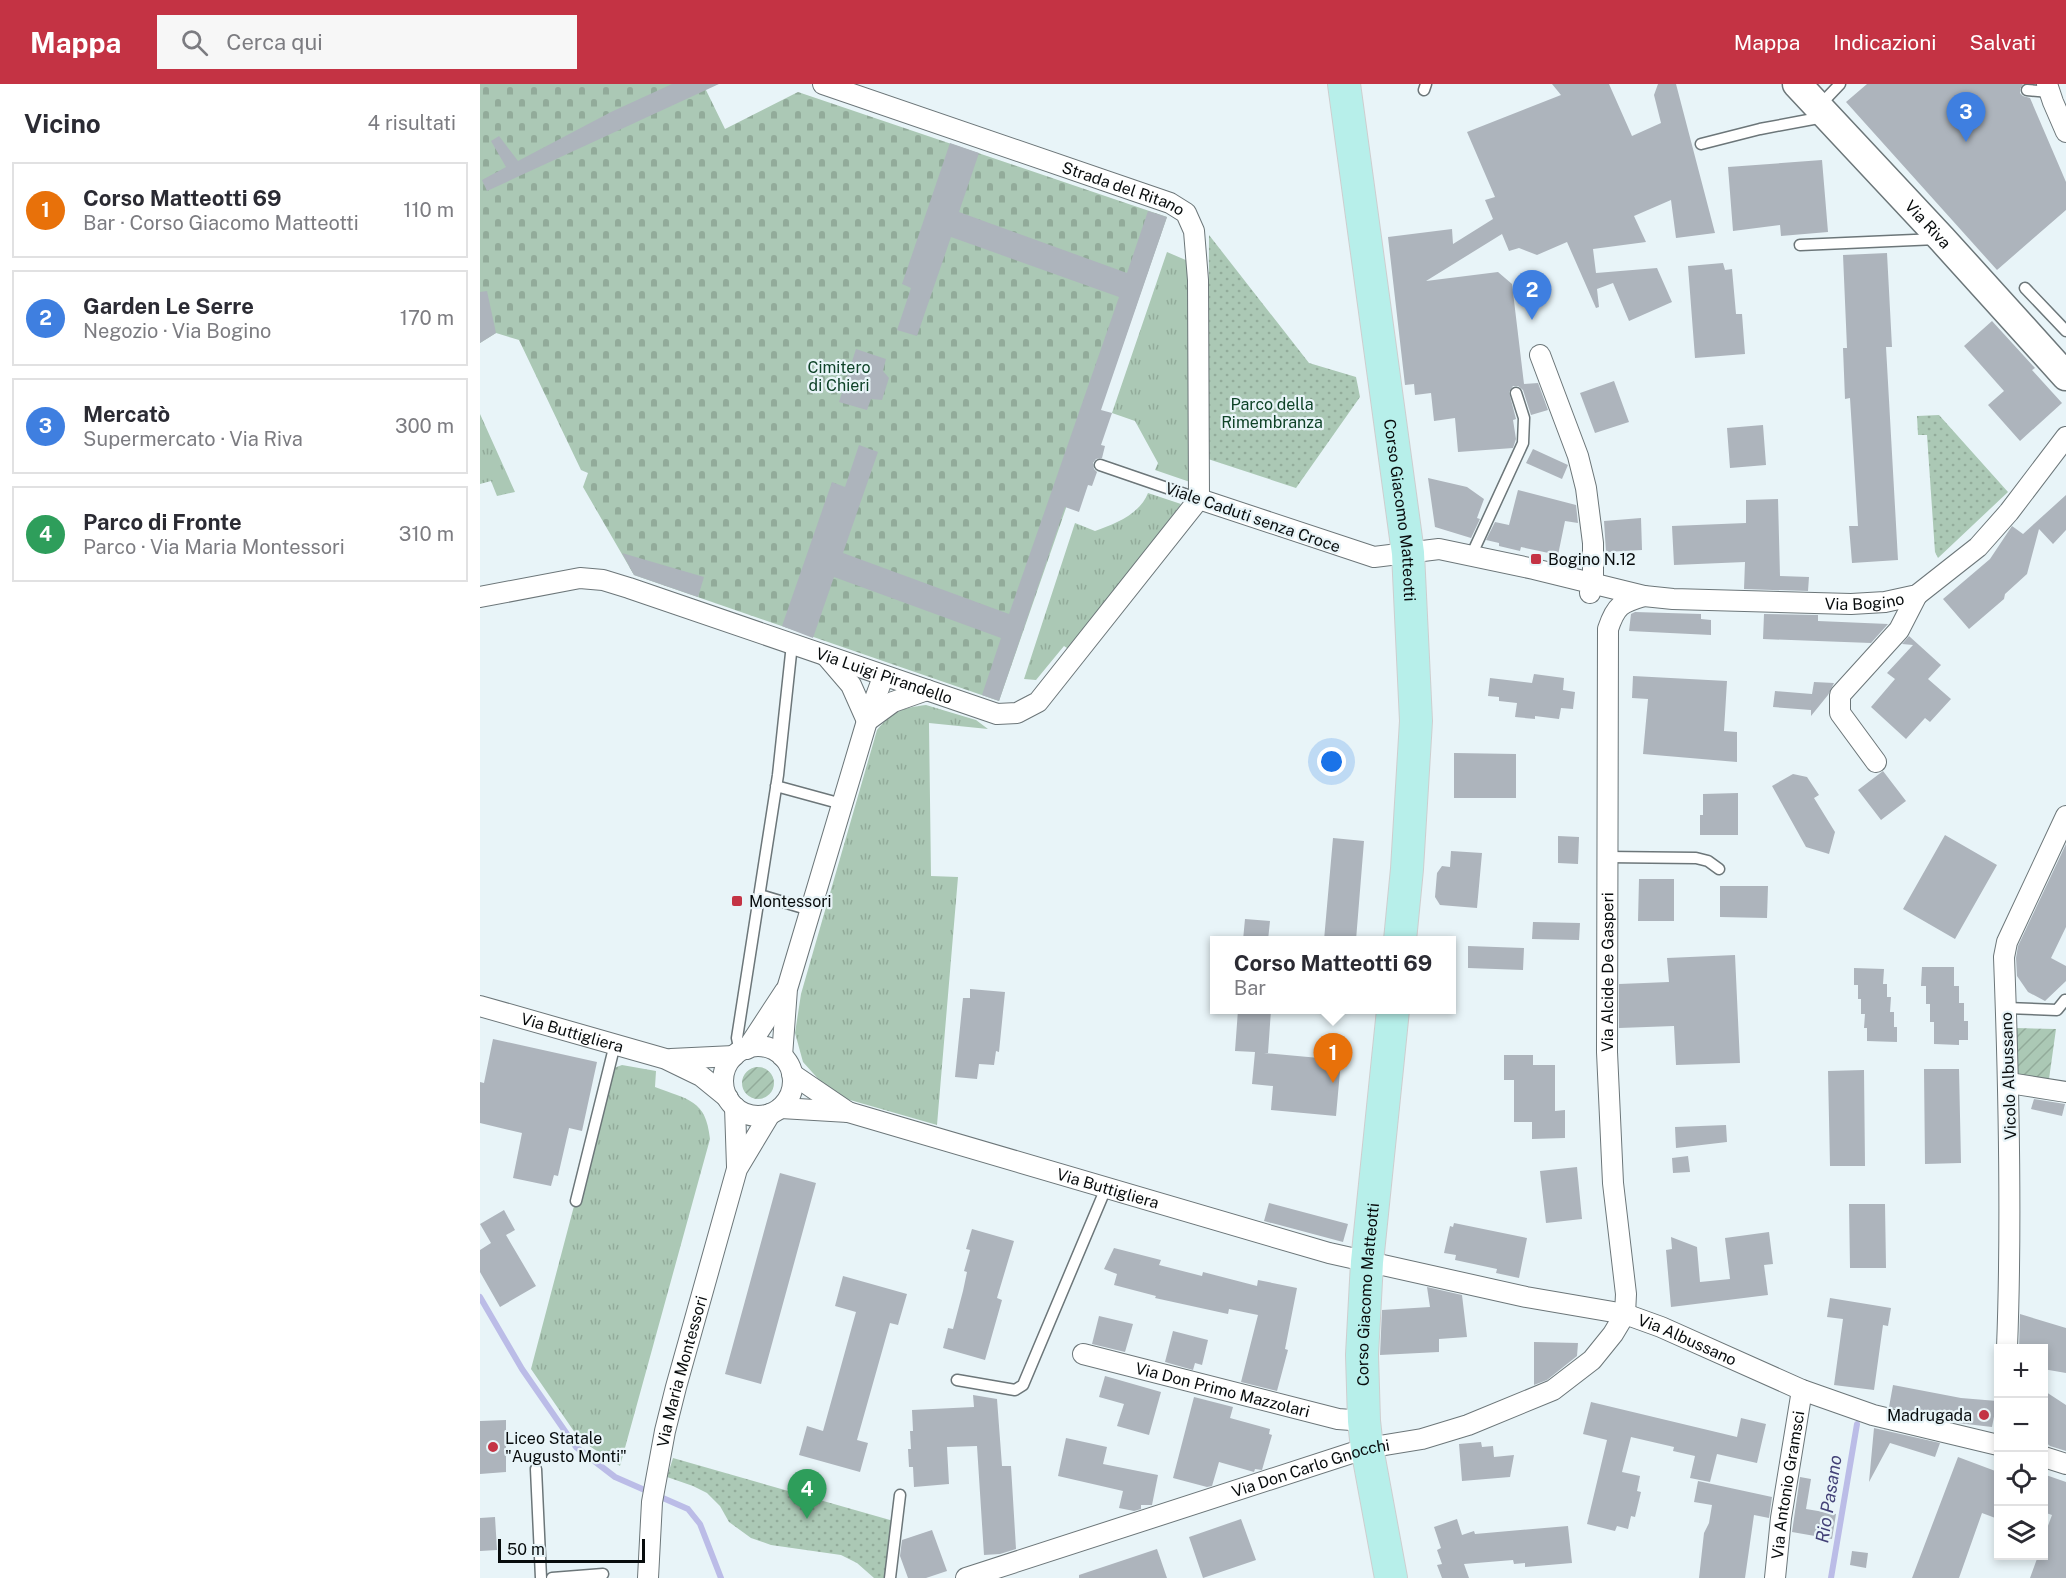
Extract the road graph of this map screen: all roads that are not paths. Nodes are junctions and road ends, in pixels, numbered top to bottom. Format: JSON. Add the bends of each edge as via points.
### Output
{"nodes":[{"id":1,"x":823,"y":84,"type":"edge"},
{"id":2,"x":1344,"y":84,"type":"edge"},
{"id":3,"x":1797,"y":84,"type":"edge"},
{"id":4,"x":1840,"y":84,"type":"edge"},
{"id":5,"x":2038,"y":88,"type":"edge"},
{"id":6,"x":1822,"y":112,"type":"junction"},
{"id":7,"x":2066,"y":132,"type":"edge"},
{"id":8,"x":1701,"y":144,"type":"dead end"},
{"id":9,"x":1942,"y":239,"type":"junction"},
{"id":10,"x":1800,"y":245,"type":"dead end"},
{"id":11,"x":2014,"y":298,"type":"junction"},
{"id":12,"x":2066,"y":331,"type":"edge"},
{"id":13,"x":1540,"y":355,"type":"dead end"},
{"id":14,"x":2064,"y":369,"type":"edge"},
{"id":15,"x":1516,"y":393,"type":"dead end"},
{"id":16,"x":2066,"y":437,"type":"edge"},
{"id":17,"x":1100,"y":465,"type":"dead end"},
{"id":18,"x":1199,"y":499,"type":"junction"},
{"id":19,"x":1408,"y":553,"type":"junction"},
{"id":20,"x":1471,"y":556,"type":"junction"},
{"id":21,"x":1592,"y":588,"type":"junction"},
{"id":22,"x":1917,"y":595,"type":"junction"},
{"id":23,"x":1644,"y":596,"type":"junction"},
{"id":24,"x":480,"y":597,"type":"edge"},
{"id":25,"x":1608,"y":629,"type":"junction"},
{"id":26,"x":792,"y":644,"type":"junction"},
{"id":27,"x":825,"y":655,"type":"junction"},
{"id":28,"x":883,"y":676,"type":"junction"},
{"id":29,"x":927,"y":690,"type":"junction"},
{"id":30,"x":867,"y":721,"type":"junction"},
{"id":31,"x":1876,"y":762,"type":"dead end"},
{"id":32,"x":776,"y":786,"type":"junction"},
{"id":33,"x":842,"y":804,"type":"junction"},
{"id":34,"x":2066,"y":816,"type":"edge"},
{"id":35,"x":1606,"y":857,"type":"junction"},
{"id":36,"x":1719,"y":868,"type":"dead end"},
{"id":37,"x":759,"y":895,"type":"junction"},
{"id":38,"x":810,"y":910,"type":"junction"},
{"id":39,"x":1400,"y":936,"type":"edge"},
{"id":40,"x":787,"y":989,"type":"junction"},
{"id":41,"x":2065,"y":1000,"type":"edge"},
{"id":42,"x":480,"y":1006,"type":"edge"},
{"id":43,"x":2006,"y":1008,"type":"junction"},
{"id":44,"x":1393,"y":1014,"type":"edge"},
{"id":45,"x":615,"y":1044,"type":"junction"},
{"id":46,"x":740,"y":1052,"type":"junction"},
{"id":47,"x":782,"y":1056,"type":"junction"},
{"id":48,"x":666,"y":1059,"type":"junction"},
{"id":49,"x":792,"y":1074,"type":"junction"},
{"id":50,"x":2008,"y":1083,"type":"junction"},
{"id":51,"x":2066,"y":1092,"type":"edge"},
{"id":52,"x":731,"y":1102,"type":"junction"},
{"id":53,"x":776,"y":1111,"type":"junction"},
{"id":54,"x":848,"y":1112,"type":"junction"},
{"id":55,"x":737,"y":1169,"type":"junction"},
{"id":56,"x":1106,"y":1188,"type":"junction"},
{"id":57,"x":576,"y":1201,"type":"dead end"},
{"id":58,"x":1366,"y":1262,"type":"junction"},
{"id":59,"x":1625,"y":1314,"type":"junction"},
{"id":60,"x":2007,"y":1344,"type":"edge"},
{"id":61,"x":1083,"y":1354,"type":"dead end"},
{"id":62,"x":957,"y":1380,"type":"dead end"},
{"id":63,"x":1802,"y":1390,"type":"junction"},
{"id":64,"x":1365,"y":1434,"type":"junction"},
{"id":65,"x":1994,"y":1444,"type":"edge"},
{"id":66,"x":2048,"y":1459,"type":"edge"},
{"id":67,"x":2066,"y":1464,"type":"edge"},
{"id":68,"x":536,"y":1469,"type":"dead end"},
{"id":69,"x":900,"y":1495,"type":"dead end"},
{"id":70,"x":603,"y":1574,"type":"dead end"},
{"id":71,"x":541,"y":1578,"type":"edge"},
{"id":72,"x":552,"y":1578,"type":"edge"},
{"id":73,"x":648,"y":1578,"type":"edge"},
{"id":74,"x":890,"y":1578,"type":"edge"},
{"id":75,"x":966,"y":1578,"type":"edge"},
{"id":76,"x":1391,"y":1578,"type":"edge"},
{"id":77,"x":1775,"y":1578,"type":"edge"}],
"edges":[{"from":1,"to":18,"type":"street","name":"Strada del Ritano","via":[[1170,203],[1186,213],[1194,231],[1198,280]]},
{"from":2,"to":19,"type":"main road","name":"Corso Giacomo Matteotti"},
{"from":3,"to":6,"type":"street","name":"Via Riva"},
{"from":4,"to":6,"type":"lane"},
{"from":5,"to":7,"type":"street"},
{"from":6,"to":8,"type":"lane"},
{"from":6,"to":9,"type":"street","name":"Via Riva"},
{"from":9,"to":10,"type":"lane"},
{"from":9,"to":11,"type":"street","name":"Via Riva"},
{"from":11,"to":12,"type":"lane"},
{"from":11,"to":14,"type":"street","name":"Via Riva"},
{"from":13,"to":21,"type":"street","via":[[1586,488],[1593,543]]},
{"from":15,"to":20,"type":"lane","via":[[1524,418],[1523,442]]},
{"from":16,"to":22,"type":"street","name":"Via Bogino","via":[[1978,547]]},
{"from":17,"to":18,"type":"lane","name":"Viale Caduti senza Croce"},
{"from":18,"to":19,"type":"street","name":"Viale Caduti senza Croce","via":[[1374,557]]},
{"from":18,"to":29,"type":"street","name":"Via Luigi Pirandello","via":[[1038,702],[1017,713],[997,714]]},
{"from":19,"to":20,"type":"street","via":[[1439,549]]},
{"from":19,"to":39,"type":"main road","name":"Corso Giacomo Matteotti","via":[[1416,721]]},
{"from":20,"to":21,"type":"street","name":"Via Alcide De Gasperi","via":[[1560,576]]},
{"from":21,"to":23,"type":"street","name":"Via Bogino"},
{"from":21,"to":25,"type":"street","name":"Via Alcide De Gasperi"},
{"from":22,"to":23,"type":"street","name":"Via Bogino","via":[[1851,604]]},
{"from":22,"to":31,"type":"street","via":[[1899,630],[1840,695],[1840,713]]},
{"from":23,"to":25,"type":"street","name":"Via Alcide De Gasperi","via":[[1623,603]]},
{"from":24,"to":26,"type":"street","name":"Via Luigi Pirandello","via":[[580,578],[603,580]]},
{"from":25,"to":35,"type":"street","name":"Via Alcide De Gasperi"},
{"from":26,"to":27,"type":"street","name":"Via Luigi Pirandello"},
{"from":26,"to":32,"type":"lane"},
{"from":27,"to":28,"type":"street","name":"Via Luigi Pirandello"},
{"from":27,"to":30,"type":"street","via":[[851,685]]},
{"from":28,"to":29,"type":"street","name":"Via Luigi Pirandello"},
{"from":28,"to":30,"type":"street"},
{"from":29,"to":30,"type":"street","via":[[892,702]]},
{"from":30,"to":33,"type":"street"},
{"from":32,"to":33,"type":"lane"},
{"from":32,"to":37,"type":"lane"},
{"from":33,"to":38,"type":"street"},
{"from":34,"to":43,"type":"street","name":"Vicolo Albussano","via":[[2007,942]]},
{"from":35,"to":36,"type":"lane","via":[[1696,858]]},
{"from":35,"to":59,"type":"street","name":"Via Alcide De Gasperi","via":[[1607,1052]]},
{"from":37,"to":38,"type":"lane"},
{"from":37,"to":46,"type":"lane","via":[[737,1038]]},
{"from":38,"to":40,"type":"street"},
{"from":40,"to":46,"type":"street"},
{"from":40,"to":47,"type":"street"},
{"from":41,"to":43,"type":"lane","via":[[2057,1010]]},
{"from":42,"to":45,"type":"street","name":"Via Buttigliera"},
{"from":43,"to":50,"type":"street","name":"Vicolo Albussano"},
{"from":44,"to":58,"type":"main road","name":"Corso Giacomo Matteotti"},
{"from":45,"to":48,"type":"street","name":"Via Buttigliera"},
{"from":45,"to":57,"type":"lane"},
{"from":46,"to":47,"type":"street","via":[[765,1047]]},
{"from":46,"to":48,"type":"street","name":"Via Buttigliera"},
{"from":46,"to":52,"type":"street","via":[[724,1076]]},
{"from":47,"to":49,"type":"street"},
{"from":48,"to":52,"type":"street","name":"Via Buttigliera","via":[[700,1076]]},
{"from":49,"to":53,"type":"street","via":[[792,1092]]},
{"from":49,"to":54,"type":"street","name":"Via Buttigliera"},
{"from":50,"to":51,"type":"street"},
{"from":50,"to":60,"type":"street","name":"Vicolo Albussano"},
{"from":52,"to":53,"type":"street","via":[[742,1113]]},
{"from":52,"to":55,"type":"street","name":"Via Maria Montessori"},
{"from":53,"to":54,"type":"street","name":"Via Buttigliera"},
{"from":53,"to":55,"type":"street","name":"Via Maria Montessori"},
{"from":54,"to":56,"type":"street","name":"Via Buttigliera"},
{"from":55,"to":73,"type":"street","name":"Via Maria Montessori","via":[[676,1387],[652,1502]]},
{"from":56,"to":58,"type":"street","name":"Via Buttigliera"},
{"from":56,"to":62,"type":"lane","via":[[1023,1384],[1015,1390]]},
{"from":58,"to":59,"type":"street","name":"Via Albussano"},
{"from":58,"to":64,"type":"main road","name":"Corso Giacomo Matteotti","via":[[1362,1355]]},
{"from":59,"to":63,"type":"street","name":"Via Albussano"},
{"from":59,"to":64,"type":"street","name":"Via Don Carlo Gnocchi","via":[[1592,1360],[1553,1390],[1468,1425],[1422,1439]]},
{"from":61,"to":64,"type":"street","name":"Via Don Primo Mazzolari","via":[[1338,1419]]},
{"from":63,"to":65,"type":"street","name":"Via Albussano","via":[[1873,1414]]},
{"from":63,"to":77,"type":"street","name":"Via Antonio Gramsci","via":[[1780,1518]]},
{"from":64,"to":75,"type":"street","name":"Via Don Carlo Gnocchi"},
{"from":64,"to":76,"type":"main road","name":"Corso Giacomo Matteotti"},
{"from":66,"to":67,"type":"street"},
{"from":68,"to":71,"type":"lane"},
{"from":69,"to":74,"type":"lane"},
{"from":70,"to":72,"type":"lane"}]}
